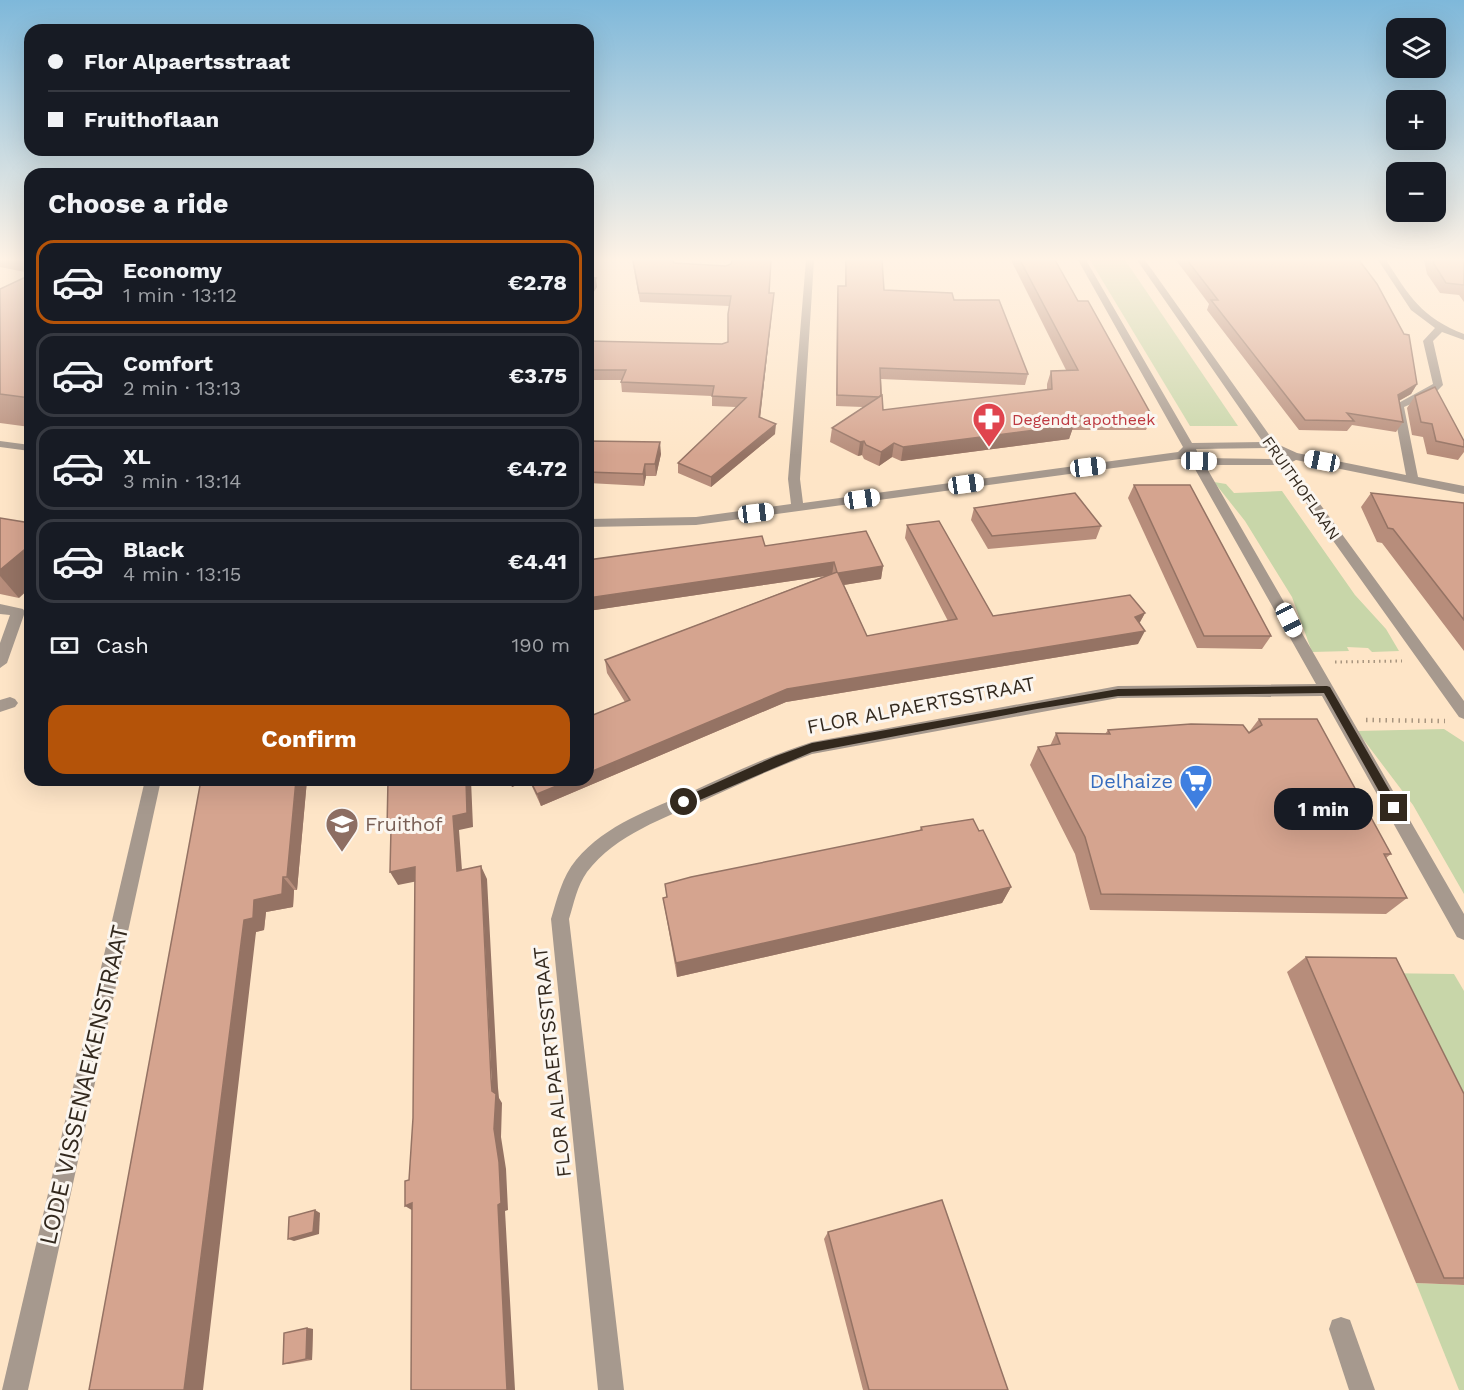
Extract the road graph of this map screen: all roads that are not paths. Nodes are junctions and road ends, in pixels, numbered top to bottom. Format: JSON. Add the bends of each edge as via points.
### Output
{"nodes":[{"id":1,"x":805,"y":325,"type":"edge"},
{"id":2,"x":1118,"y":325,"type":"edge"},
{"id":3,"x":1187,"y":325,"type":"edge"},
{"id":4,"x":1433,"y":325,"type":"edge"},
{"id":5,"x":1439,"y":329,"type":"junction"},
{"id":6,"x":1464,"y":338,"type":"edge"},
{"id":7,"x":0,"y":444,"type":"edge"},
{"id":8,"x":24,"y":445,"type":"edge"},
{"id":9,"x":1271,"y":445,"type":"junction"},
{"id":10,"x":1186,"y":450,"type":"junction"},
{"id":11,"x":1289,"y":459,"type":"junction"},
{"id":12,"x":1199,"y":461,"type":"junction"},
{"id":13,"x":1413,"y":480,"type":"junction"},
{"id":14,"x":1464,"y":490,"type":"edge"},
{"id":15,"x":796,"y":508,"type":"junction"},
{"id":16,"x":594,"y":523,"type":"edge"},
{"id":17,"x":0,"y":609,"type":"edge"},
{"id":18,"x":0,"y":663,"type":"edge"},
{"id":19,"x":1327,"y":690,"type":"junction"},
{"id":20,"x":1459,"y":717,"type":"edge"},
{"id":21,"x":152,"y":786,"type":"edge"},
{"id":22,"x":1464,"y":931,"type":"edge"},
{"id":23,"x":1341,"y":1329,"type":"dead end"},
{"id":24,"x":15,"y":1390,"type":"edge"},
{"id":25,"x":610,"y":1390,"type":"edge"},
{"id":26,"x":1362,"y":1390,"type":"edge"}],
"edges":[{"from":1,"to":15,"type":"street","via":[[794,479]]},
{"from":2,"to":10,"type":"street"},
{"from":3,"to":9,"type":"street","name":"FRUITHOFLAAN"},
{"from":4,"to":5,"type":"street"},
{"from":5,"to":6,"type":"street"},
{"from":5,"to":13,"type":"street","via":[[1428,341],[1438,385],[1398,406]]},
{"from":7,"to":8,"type":"street"},
{"from":9,"to":10,"type":"street"},
{"from":9,"to":11,"type":"street","name":"FRUITHOFLAAN"},
{"from":10,"to":12,"type":"street"},
{"from":10,"to":15,"type":"street"},
{"from":11,"to":12,"type":"street"},
{"from":11,"to":13,"type":"street"},
{"from":11,"to":20,"type":"street","name":"FRUITHOFLAAN"},
{"from":12,"to":19,"type":"street"},
{"from":13,"to":14,"type":"street"},
{"from":15,"to":16,"type":"street","via":[[696,521]]},
{"from":17,"to":18,"type":"street","via":[[18,612]]},
{"from":19,"to":22,"type":"street"},
{"from":19,"to":25,"type":"street","name":"FLOR ALPAERTSSTRAAT","via":[[1118,692],[846,740],[780,759],[627,828],[601,846],[581,867],[568,890],[560,919]]},
{"from":21,"to":24,"type":"street","name":"LODE VISSENAEKENSTRAAT"},
{"from":23,"to":26,"type":"street"}]}
